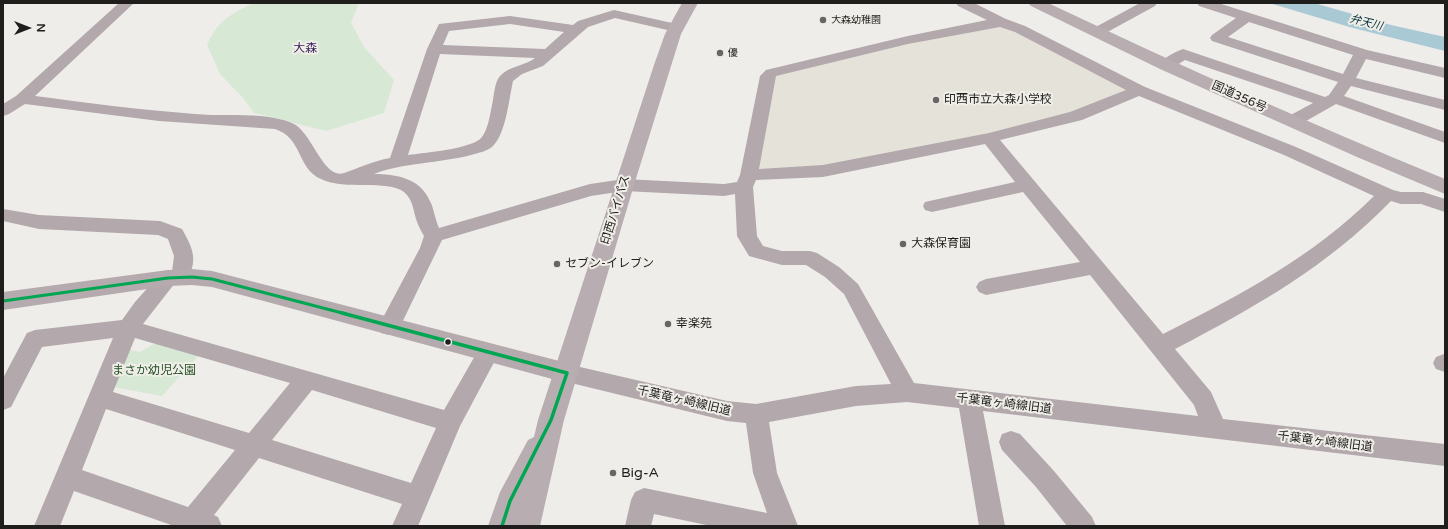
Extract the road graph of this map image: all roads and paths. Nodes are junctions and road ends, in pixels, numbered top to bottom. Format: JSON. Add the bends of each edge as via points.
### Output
{"nodes":[{"id":1,"x":127,"y":3,"type":"edge"},
{"id":2,"x":690,"y":3,"type":"edge"},
{"id":3,"x":963,"y":3,"type":"edge"},
{"id":4,"x":1036,"y":3,"type":"edge"},
{"id":5,"x":1118,"y":3,"type":"edge"},
{"id":6,"x":1150,"y":3,"type":"edge"},
{"id":7,"x":1204,"y":3,"type":"edge"},
{"id":8,"x":1136,"y":11,"type":"junction"},
{"id":9,"x":1247,"y":17,"type":"junction"},
{"id":10,"x":1001,"y":22,"type":"junction"},
{"id":11,"x":676,"y":28,"type":"junction"},
{"id":12,"x":577,"y":30,"type":"junction"},
{"id":13,"x":1095,"y":41,"type":"junction"},
{"id":14,"x":434,"y":49,"type":"junction"},
{"id":15,"x":1070,"y":53,"type":"junction"},
{"id":16,"x":1362,"y":53,"type":"junction"},
{"id":17,"x":549,"y":54,"type":"junction"},
{"id":18,"x":1166,"y":65,"type":"junction"},
{"id":19,"x":1445,"y":73,"type":"edge"},
{"id":20,"x":1347,"y":80,"type":"junction"},
{"id":21,"x":1139,"y":90,"type":"junction"},
{"id":22,"x":22,"y":99,"type":"junction"},
{"id":23,"x":1330,"y":100,"type":"junction"},
{"id":24,"x":1445,"y":105,"type":"edge"},
{"id":25,"x":3,"y":111,"type":"edge"},
{"id":26,"x":1293,"y":121,"type":"junction"},
{"id":27,"x":989,"y":138,"type":"junction"},
{"id":28,"x":1445,"y":138,"type":"edge"},
{"id":29,"x":397,"y":162,"type":"junction"},
{"id":30,"x":346,"y":179,"type":"junction"},
{"id":31,"x":746,"y":181,"type":"junction"},
{"id":32,"x":624,"y":185,"type":"junction"},
{"id":33,"x":1028,"y":185,"type":"junction"},
{"id":34,"x":1445,"y":187,"type":"edge"},
{"id":35,"x":1387,"y":194,"type":"junction"},
{"id":36,"x":932,"y":206,"type":"dead end"},
{"id":37,"x":1445,"y":206,"type":"edge"},
{"id":38,"x":3,"y":215,"type":"edge"},
{"id":39,"x":434,"y":236,"type":"junction"},
{"id":40,"x":1094,"y":267,"type":"junction"},
{"id":41,"x":174,"y":277,"type":"junction"},
{"id":42,"x":986,"y":287,"type":"dead end"},
{"id":43,"x":3,"y":301,"type":"edge"},
{"id":44,"x":389,"y":327,"type":"junction"},
{"id":45,"x":128,"y":328,"type":"junction"},
{"id":46,"x":1160,"y":346,"type":"junction"},
{"id":47,"x":488,"y":353,"type":"junction"},
{"id":48,"x":567,"y":373,"type":"junction"},
{"id":49,"x":307,"y":379,"type":"junction"},
{"id":50,"x":8,"y":380,"type":"edge"},
{"id":51,"x":908,"y":392,"type":"junction"},
{"id":52,"x":99,"y":397,"type":"junction"},
{"id":53,"x":969,"y":399,"type":"junction"},
{"id":54,"x":3,"y":400,"type":"edge"},
{"id":55,"x":756,"y":414,"type":"junction"},
{"id":56,"x":551,"y":420,"type":"junction"},
{"id":57,"x":450,"y":422,"type":"junction"},
{"id":58,"x":1216,"y":429,"type":"junction"},
{"id":59,"x":1011,"y":442,"type":"dead end"},
{"id":60,"x":253,"y":445,"type":"junction"},
{"id":61,"x":1445,"y":455,"type":"edge"},
{"id":62,"x":68,"y":477,"type":"junction"},
{"id":63,"x":418,"y":497,"type":"junction"},
{"id":64,"x":201,"y":523,"type":"edge"},
{"id":65,"x":756,"y":525,"type":"edge"},
{"id":66,"x":47,"y":526,"type":"edge"},
{"id":67,"x":405,"y":526,"type":"edge"},
{"id":68,"x":502,"y":526,"type":"edge"},
{"id":69,"x":526,"y":526,"type":"edge"},
{"id":70,"x":638,"y":526,"type":"edge"},
{"id":71,"x":785,"y":526,"type":"edge"},
{"id":72,"x":992,"y":526,"type":"edge"},
{"id":73,"x":1083,"y":526,"type":"edge"}],
"edges":[{"from":1,"to":22,"type":"street"},
{"from":2,"to":11,"type":"highway","name":"印西バイパス"},
{"from":3,"to":10,"type":"street"},
{"from":4,"to":13,"type":"highway","name":"国道356号"},
{"from":5,"to":8,"type":"street"},
{"from":6,"to":8,"type":"street"},
{"from":7,"to":9,"type":"street"},
{"from":8,"to":13,"type":"street"},
{"from":9,"to":16,"type":"street"},
{"from":9,"to":20,"type":"street","via":[[1217,38]]},
{"from":10,"to":15,"type":"street"},
{"from":10,"to":31,"type":"street","via":[[908,40],[771,74],[768,76]]},
{"from":11,"to":12,"type":"street","via":[[614,14],[583,24]]},
{"from":11,"to":32,"type":"highway","name":"印西バイパス"},
{"from":12,"to":14,"type":"street","via":[[510,20],[492,24],[444,27]]},
{"from":12,"to":17,"type":"street"},
{"from":13,"to":15,"type":"street","via":[[1079,52]]},
{"from":13,"to":18,"type":"highway","name":"国道356号"},
{"from":14,"to":17,"type":"street"},
{"from":14,"to":29,"type":"street"},
{"from":15,"to":21,"type":"street"},
{"from":16,"to":19,"type":"street","via":[[1419,60]]},
{"from":16,"to":20,"type":"street"},
{"from":17,"to":29,"type":"street","via":[[538,63],[518,71],[505,80],[494,127],[488,141],[474,149]]},
{"from":18,"to":23,"type":"street","via":[[1183,54]]},
{"from":18,"to":26,"type":"highway","name":"国道356号"},
{"from":20,"to":23,"type":"street"},
{"from":20,"to":24,"type":"street"},
{"from":21,"to":27,"type":"street","via":[[1076,116]]},
{"from":21,"to":35,"type":"street","via":[[1290,151]]},
{"from":22,"to":25,"type":"street"},
{"from":22,"to":30,"type":"street","via":[[135,114],[268,123],[287,127],[300,136],[315,165],[325,174]]},
{"from":23,"to":26,"type":"street"},
{"from":23,"to":28,"type":"street"},
{"from":26,"to":34,"type":"highway","name":"国道356号"},
{"from":27,"to":31,"type":"street","via":[[823,171]]},
{"from":27,"to":33,"type":"street"},
{"from":29,"to":30,"type":"street","via":[[370,168]]},
{"from":30,"to":39,"type":"street","via":[[398,181],[410,186],[420,198]]},
{"from":31,"to":32,"type":"street","via":[[724,190]]},
{"from":31,"to":51,"type":"street","via":[[748,236],[756,251],[782,258],[810,258],[832,272],[850,289]]},
{"from":32,"to":39,"type":"street","via":[[590,190]]},
{"from":32,"to":48,"type":"highway","name":"印西バイパス"},
{"from":33,"to":36,"type":"street"},
{"from":33,"to":40,"type":"street"},
{"from":35,"to":37,"type":"street","via":[[1401,198],[1423,198]]},
{"from":35,"to":46,"type":"street","via":[[1350,230],[1303,265],[1231,309]]},
{"from":38,"to":41,"type":"street","via":[[39,222],[160,228],[175,234],[185,253],[184,269]]},
{"from":39,"to":44,"type":"street"},
{"from":40,"to":42,"type":"street"},
{"from":40,"to":46,"type":"street"},
{"from":41,"to":43,"type":"main road"},
{"from":41,"to":44,"type":"main road","via":[[212,279]]},
{"from":41,"to":45,"type":"street","via":[[142,308]]},
{"from":44,"to":47,"type":"main road"},
{"from":45,"to":49,"type":"street"},
{"from":45,"to":50,"type":"street","via":[[35,339]]},
{"from":45,"to":52,"type":"street"},
{"from":46,"to":58,"type":"street","via":[[1203,399]]},
{"from":47,"to":48,"type":"main road"},
{"from":47,"to":57,"type":"street"},
{"from":48,"to":55,"type":"street","name":"千葉竜ヶ崎線旧道","via":[[727,411]]},
{"from":48,"to":56,"type":"highway","name":"印西バイパス"},
{"from":49,"to":57,"type":"street"},
{"from":49,"to":60,"type":"street"},
{"from":50,"to":54,"type":"street"},
{"from":51,"to":53,"type":"street","name":"千葉竜ヶ崎線旧道"},
{"from":51,"to":55,"type":"street","name":"千葉竜ヶ崎線旧道","via":[[856,396]]},
{"from":52,"to":60,"type":"street"},
{"from":52,"to":62,"type":"street"},
{"from":53,"to":58,"type":"street","name":"千葉竜ヶ崎線旧道"},
{"from":53,"to":72,"type":"street"},
{"from":55,"to":71,"type":"street","via":[[765,472]]},
{"from":56,"to":68,"type":"highway","name":"印西バイパス","via":[[510,501]]},
{"from":56,"to":69,"type":"highway","name":"印西バイパス"},
{"from":57,"to":63,"type":"street"},
{"from":58,"to":61,"type":"street","name":"千葉竜ヶ崎線旧道"},
{"from":59,"to":73,"type":"street"},
{"from":60,"to":63,"type":"street"},
{"from":60,"to":64,"type":"street"},
{"from":62,"to":64,"type":"street"},
{"from":62,"to":66,"type":"street"},
{"from":63,"to":67,"type":"street"},
{"from":65,"to":70,"type":"street","via":[[644,500]]}]}
